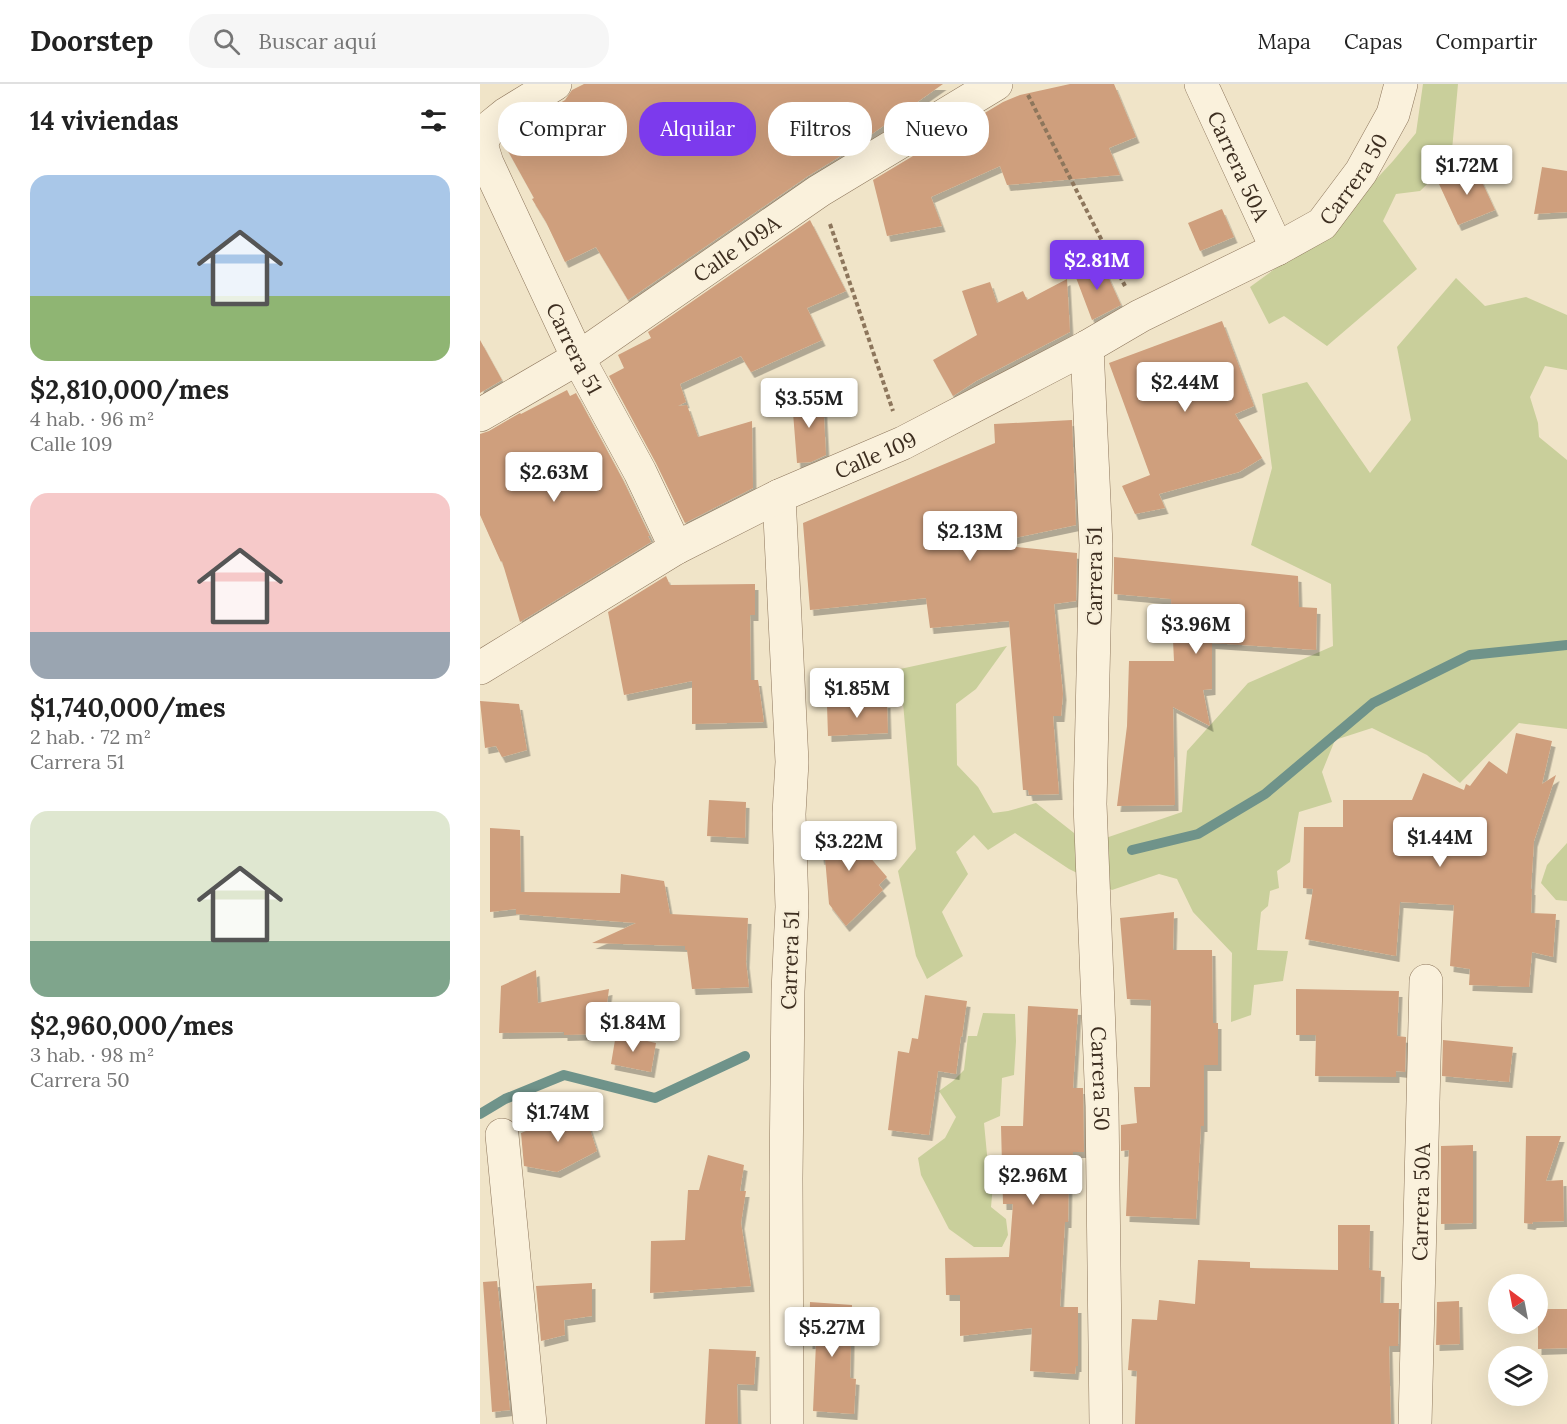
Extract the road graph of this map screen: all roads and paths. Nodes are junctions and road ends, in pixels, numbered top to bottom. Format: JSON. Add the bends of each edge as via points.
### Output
{"nodes":[{"id":1,"x":555,"y":84,"type":"edge"},
{"id":2,"x":996,"y":84,"type":"edge"},
{"id":3,"x":1201,"y":84,"type":"edge"},
{"id":4,"x":1401,"y":84,"type":"edge"},
{"id":5,"x":1028,"y":94,"type":"dead end"},
{"id":6,"x":480,"y":145,"type":"edge"},
{"id":7,"x":819,"y":191,"type":"junction"},
{"id":8,"x":1276,"y":249,"type":"junction"},
{"id":9,"x":1140,"y":316,"type":"junction"},
{"id":10,"x":1087,"y":347,"type":"junction"},
{"id":11,"x":578,"y":358,"type":"junction"},
{"id":12,"x":480,"y":415,"type":"edge"},
{"id":13,"x":903,"y":442,"type":"junction"},
{"id":14,"x":780,"y":496,"type":"junction"},
{"id":15,"x":675,"y":548,"type":"junction"},
{"id":16,"x":480,"y":668,"type":"edge"},
{"id":17,"x":1090,"y":804,"type":"joint"},
{"id":18,"x":1426,"y":981,"type":"dead end"},
{"id":19,"x":502,"y":1136,"type":"dead end"},
{"id":20,"x":530,"y":1424,"type":"edge"},
{"id":21,"x":787,"y":1424,"type":"edge"},
{"id":22,"x":1106,"y":1424,"type":"edge"},
{"id":23,"x":1415,"y":1424,"type":"edge"}],
"edges":[{"from":1,"to":6,"type":"street","via":[[490,127]]},
{"from":2,"to":7,"type":"street","name":"Calle 109A"},
{"from":3,"to":8,"type":"street","name":"Carrera 50A"},
{"from":4,"to":8,"type":"street","name":"Carrera 50","via":[[1393,114],[1361,172],[1322,224]]},
{"from":5,"to":9,"type":"path"},
{"from":6,"to":11,"type":"street","name":"Carrera 51"},
{"from":7,"to":11,"type":"street","name":"Calle 109A"},
{"from":7,"to":13,"type":"path"},
{"from":8,"to":9,"type":"street","name":"Calle 109"},
{"from":9,"to":10,"type":"street","name":"Calle 109"},
{"from":10,"to":13,"type":"street","name":"Calle 109"},
{"from":10,"to":17,"type":"street","name":"Carrera 51","via":[[1096,545]]},
{"from":11,"to":12,"type":"street","name":"Calle 109A"},
{"from":11,"to":15,"type":"street","name":"Carrera 51","via":[[640,472]]},
{"from":13,"to":14,"type":"street","name":"Calle 109"},
{"from":14,"to":15,"type":"street","name":"Calle 109"},
{"from":14,"to":21,"type":"street","name":"Carrera 51","via":[[792,762]]},
{"from":15,"to":16,"type":"street","name":"Calle 109"},
{"from":17,"to":22,"type":"street","name":"Carrera 50","via":[[1102,1106]]},
{"from":18,"to":23,"type":"street","name":"Carrera 50A"},
{"from":19,"to":20,"type":"street"}]}
